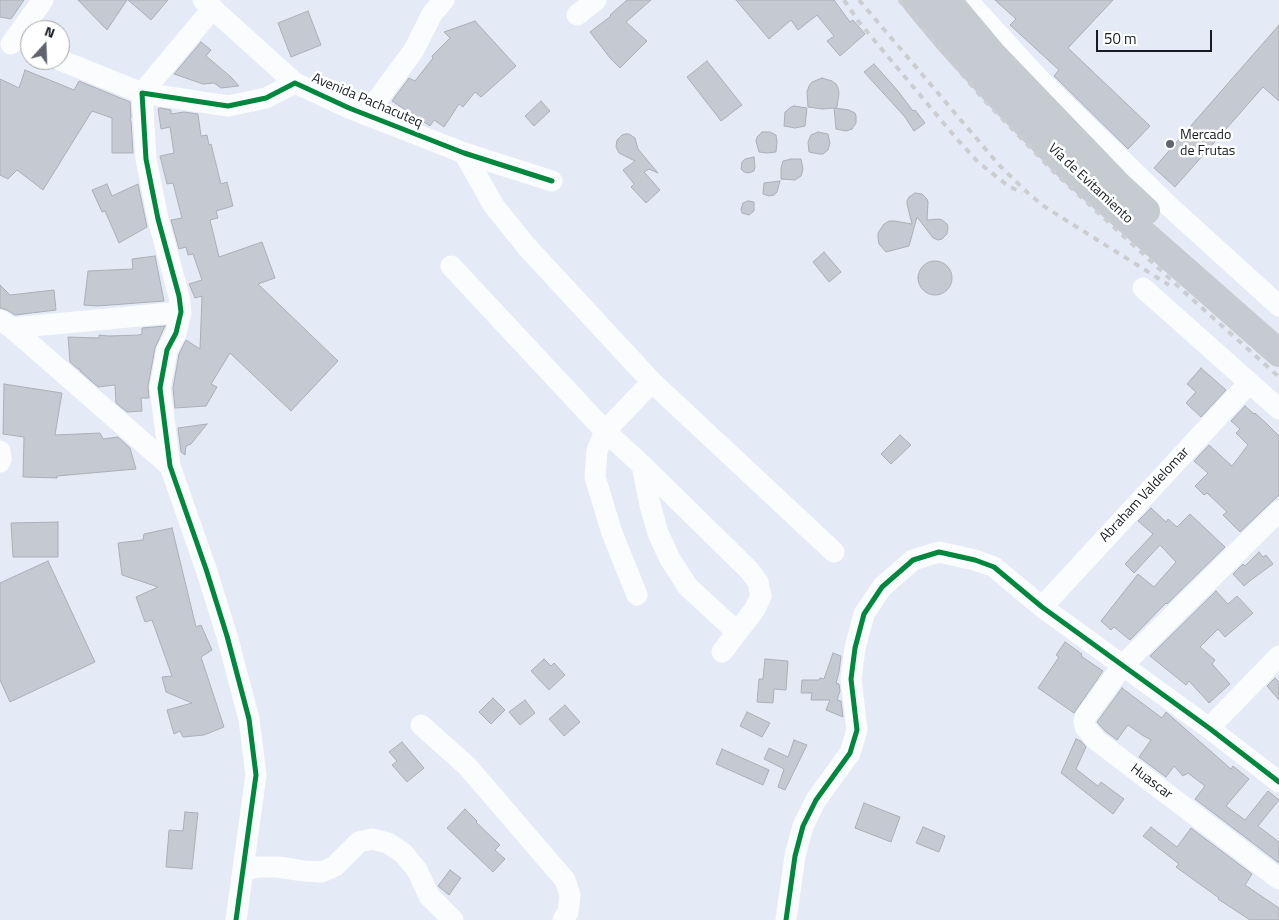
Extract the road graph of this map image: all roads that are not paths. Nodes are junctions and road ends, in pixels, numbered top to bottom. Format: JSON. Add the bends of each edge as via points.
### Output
{"nodes":[{"id":1,"x":43,"y":0,"type":"edge"},
{"id":2,"x":444,"y":0,"type":"edge"},
{"id":3,"x":596,"y":0,"type":"edge"},
{"id":4,"x":915,"y":0,"type":"edge"},
{"id":5,"x":947,"y":0,"type":"edge"},
{"id":6,"x":967,"y":0,"type":"edge"},
{"id":7,"x":208,"y":4,"type":"edge"},
{"id":8,"x":577,"y":15,"type":"dead end"},
{"id":9,"x":14,"y":45,"type":"edge"},
{"id":10,"x":70,"y":64,"type":"edge"},
{"id":11,"x":295,"y":83,"type":"junction"},
{"id":12,"x":142,"y":92,"type":"junction"},
{"id":13,"x":366,"y":115,"type":"junction"},
{"id":14,"x":464,"y":153,"type":"junction"},
{"id":15,"x":1125,"y":178,"type":"junction"},
{"id":16,"x":552,"y":181,"type":"dead end"},
{"id":17,"x":451,"y":266,"type":"dead end"},
{"id":18,"x":1143,"y":288,"type":"dead end"},
{"id":19,"x":1279,"y":306,"type":"edge"},
{"id":20,"x":181,"y":312,"type":"junction"},
{"id":21,"x":6,"y":324,"type":"edge"},
{"id":22,"x":1279,"y":331,"type":"edge"},
{"id":23,"x":1279,"y":353,"type":"edge"},
{"id":24,"x":652,"y":382,"type":"junction"},
{"id":25,"x":1249,"y":383,"type":"junction"},
{"id":26,"x":1279,"y":410,"type":"edge"},
{"id":27,"x":605,"y":430,"type":"junction"},
{"id":28,"x":0,"y":451,"type":"edge"},
{"id":29,"x":0,"y":462,"type":"edge"},
{"id":30,"x":642,"y":465,"type":"junction"},
{"id":31,"x":170,"y":466,"type":"junction"},
{"id":32,"x":1279,"y":511,"type":"edge"},
{"id":33,"x":834,"y":552,"type":"dead end"},
{"id":34,"x":637,"y":595,"type":"dead end"},
{"id":35,"x":1042,"y":606,"type":"junction"},
{"id":36,"x":737,"y":632,"type":"junction"},
{"id":37,"x":722,"y":652,"type":"dead end"},
{"id":38,"x":1279,"y":656,"type":"edge"},
{"id":39,"x":1122,"y":665,"type":"junction"},
{"id":40,"x":421,"y":725,"type":"dead end"},
{"id":41,"x":1209,"y":728,"type":"junction"},
{"id":42,"x":1279,"y":782,"type":"edge"},
{"id":43,"x":244,"y":870,"type":"junction"},
{"id":44,"x":1279,"y":880,"type":"edge"},
{"id":45,"x":236,"y":920,"type":"edge"},
{"id":46,"x":453,"y":920,"type":"edge"},
{"id":47,"x":564,"y":920,"type":"edge"},
{"id":48,"x":786,"y":920,"type":"edge"}],
"edges":[{"from":1,"to":9,"type":"street"},
{"from":2,"to":13,"type":"street","via":[[432,14],[414,50]]},
{"from":3,"to":8,"type":"street"},
{"from":4,"to":23,"type":"highway","name":"Vía de Evitamiento","via":[[1001,98],[1070,169]]},
{"from":5,"to":15,"type":"highway","name":"Vía de Evitamiento","via":[[994,55]]},
{"from":6,"to":15,"type":"street"},
{"from":7,"to":11,"type":"street"},
{"from":7,"to":12,"type":"street"},
{"from":10,"to":12,"type":"street","name":"Avenida Pachacuteq"},
{"from":11,"to":12,"type":"street","name":"Avenida Pachacuteq","via":[[266,98],[228,106]]},
{"from":11,"to":13,"type":"street","name":"Avenida Pachacuteq"},
{"from":12,"to":20,"type":"street","via":[[146,159]]},
{"from":13,"to":14,"type":"street","name":"Avenida Pachacuteq"},
{"from":14,"to":16,"type":"street","name":"Avenida Pachacuteq"},
{"from":14,"to":24,"type":"street","via":[[494,206],[527,247]]},
{"from":15,"to":19,"type":"street","via":[[1170,207]]},
{"from":15,"to":22,"type":"highway","name":"Vía de Evitamiento"},
{"from":17,"to":27,"type":"street"},
{"from":18,"to":25,"type":"street"},
{"from":20,"to":21,"type":"street"},
{"from":20,"to":31,"type":"street","via":[[160,388]]},
{"from":21,"to":31,"type":"street"},
{"from":24,"to":27,"type":"street"},
{"from":24,"to":33,"type":"street"},
{"from":25,"to":26,"type":"street"},
{"from":25,"to":35,"type":"street","name":"Abraham Valdelomar"},
{"from":27,"to":30,"type":"street"},
{"from":27,"to":34,"type":"street","via":[[597,451],[595,477],[612,533]]},
{"from":28,"to":29,"type":"street"},
{"from":30,"to":36,"type":"street","via":[[658,533],[670,559],[688,587]]},
{"from":30,"to":36,"type":"street","via":[[758,582],[761,596]]},
{"from":31,"to":43,"type":"street","via":[[227,636],[249,719],[256,775]]},
{"from":32,"to":39,"type":"street"},
{"from":35,"to":39,"type":"street"},
{"from":35,"to":48,"type":"street","via":[[994,567],[939,552],[913,560],[882,587],[864,614],[855,648],[851,679],[857,730],[850,752],[816,800],[803,826],[795,856]]},
{"from":36,"to":37,"type":"street"},
{"from":38,"to":41,"type":"street"},
{"from":39,"to":41,"type":"street"},
{"from":39,"to":44,"type":"street","name":"Huascar","via":[[1086,716],[1085,727],[1096,740]]},
{"from":40,"to":47,"type":"street","via":[[467,766],[565,880],[570,895]]},
{"from":41,"to":42,"type":"street"},
{"from":43,"to":45,"type":"street"},
{"from":43,"to":46,"type":"street","via":[[278,867],[322,872],[334,866],[359,842],[372,839],[388,843],[402,853],[417,870],[429,896]]}]}
